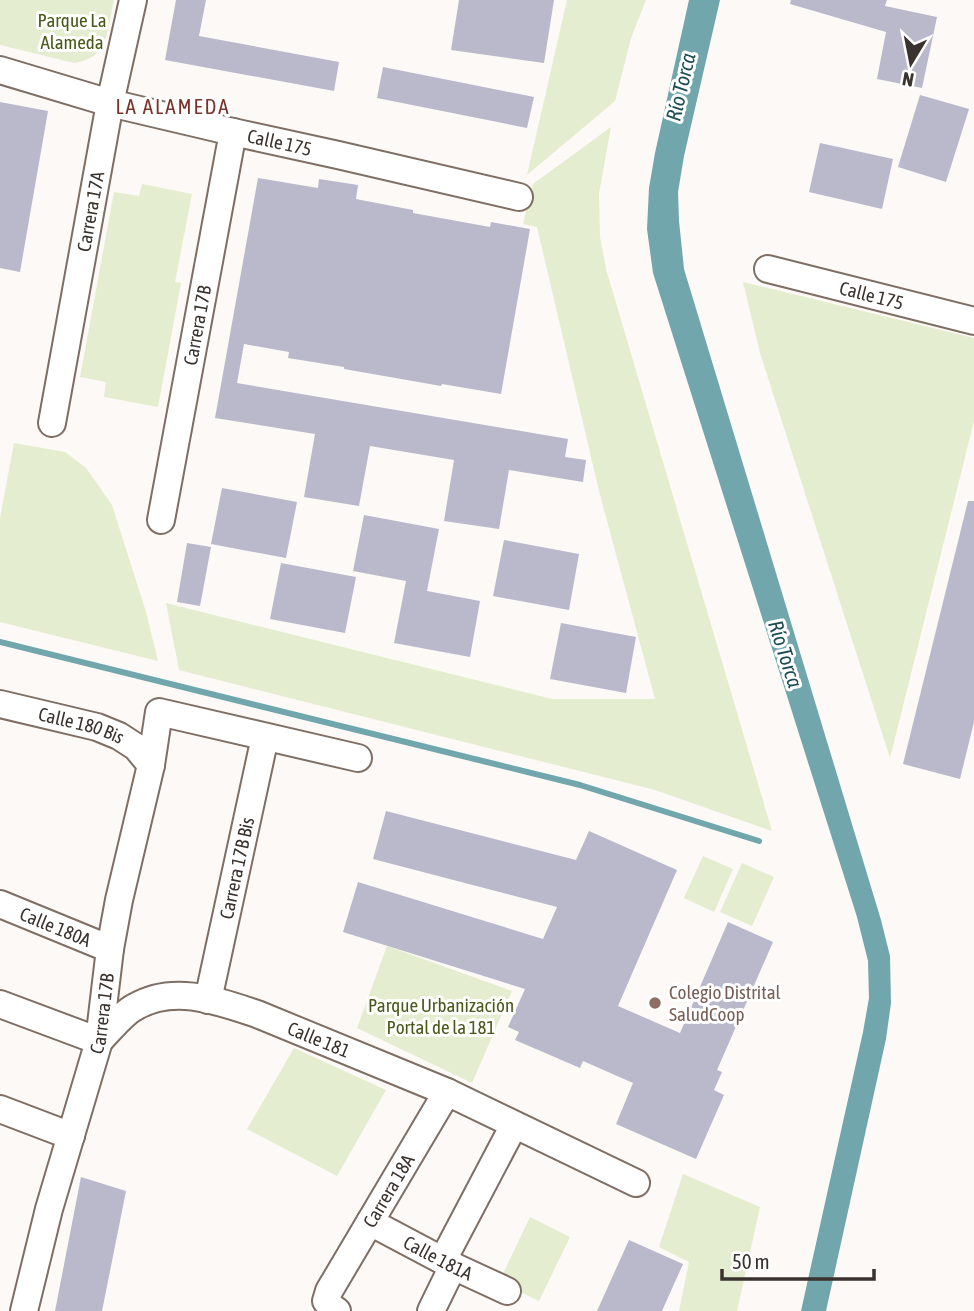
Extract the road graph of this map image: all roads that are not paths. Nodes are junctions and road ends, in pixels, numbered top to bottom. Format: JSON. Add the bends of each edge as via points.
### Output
{"nodes":[{"id":1,"x":134,"y":0,"type":"edge"},
{"id":2,"x":0,"y":70,"type":"edge"},
{"id":3,"x":110,"y":103,"type":"junction"},
{"id":4,"x":233,"y":132,"type":"junction"},
{"id":5,"x":519,"y":197,"type":"dead end"},
{"id":6,"x":768,"y":269,"type":"dead end"},
{"id":7,"x":974,"y":321,"type":"edge"},
{"id":8,"x":52,"y":423,"type":"dead end"},
{"id":9,"x":161,"y":520,"type":"dead end"},
{"id":10,"x":0,"y":704,"type":"edge"},
{"id":11,"x":265,"y":737,"type":"junction"},
{"id":12,"x":358,"y":758,"type":"dead end"},
{"id":13,"x":151,"y":765,"type":"junction"},
{"id":14,"x":0,"y":904,"type":"edge"},
{"id":15,"x":110,"y":949,"type":"junction"},
{"id":16,"x":208,"y":1000,"type":"junction"},
{"id":17,"x":0,"y":1004,"type":"edge"},
{"id":18,"x":99,"y":1041,"type":"junction"},
{"id":19,"x":447,"y":1092,"type":"junction"},
{"id":20,"x":0,"y":1108,"type":"edge"},
{"id":21,"x":514,"y":1125,"type":"junction"},
{"id":22,"x":71,"y":1136,"type":"junction"},
{"id":23,"x":636,"y":1183,"type":"dead end"},
{"id":24,"x":370,"y":1222,"type":"junction"},
{"id":25,"x":448,"y":1263,"type":"junction"},
{"id":26,"x":506,"y":1291,"type":"dead end"},
{"id":27,"x":333,"y":1301,"type":"edge"},
{"id":28,"x":24,"y":1311,"type":"edge"},
{"id":29,"x":431,"y":1311,"type":"edge"}],
"edges":[{"from":1,"to":3,"type":"street","name":"Carrera 17A"},
{"from":2,"to":3,"type":"street","name":"Calle 175"},
{"from":3,"to":4,"type":"street","name":"Calle 175"},
{"from":3,"to":8,"type":"street","name":"Carrera 17A"},
{"from":4,"to":5,"type":"street","name":"Calle 175"},
{"from":4,"to":9,"type":"street","name":"Carrera 17B"},
{"from":6,"to":7,"type":"street","name":"Calle 175"},
{"from":10,"to":13,"type":"street","name":"Calle 180 Bis","via":[[97,727],[136,747]]},
{"from":11,"to":12,"type":"street"},
{"from":11,"to":13,"type":"street","name":"Carrera 17B","via":[[159,712]]},
{"from":11,"to":16,"type":"street","name":"Carrera 17B Bis"},
{"from":13,"to":15,"type":"street","name":"Carrera 17B"},
{"from":14,"to":15,"type":"street","name":"Calle 180A"},
{"from":15,"to":18,"type":"street","name":"Carrera 17B"},
{"from":16,"to":18,"type":"street","name":"Calle 181","via":[[185,995],[158,997],[133,1007]]},
{"from":16,"to":19,"type":"street","name":"Calle 181","via":[[257,1014]]},
{"from":17,"to":18,"type":"street"},
{"from":18,"to":22,"type":"street","name":"Carrera 17B"},
{"from":19,"to":21,"type":"street","name":"Calle 181"},
{"from":19,"to":24,"type":"street","name":"Carrera 18A"},
{"from":20,"to":22,"type":"street"},
{"from":21,"to":23,"type":"street","name":"Calle 181"},
{"from":21,"to":25,"type":"street"},
{"from":22,"to":28,"type":"street","name":"Carrera 17B"},
{"from":24,"to":25,"type":"street","name":"Calle 181A"},
{"from":24,"to":27,"type":"street","name":"Carrera 18A"},
{"from":25,"to":26,"type":"street","name":"Calle 181A"},
{"from":25,"to":29,"type":"street"}]}
